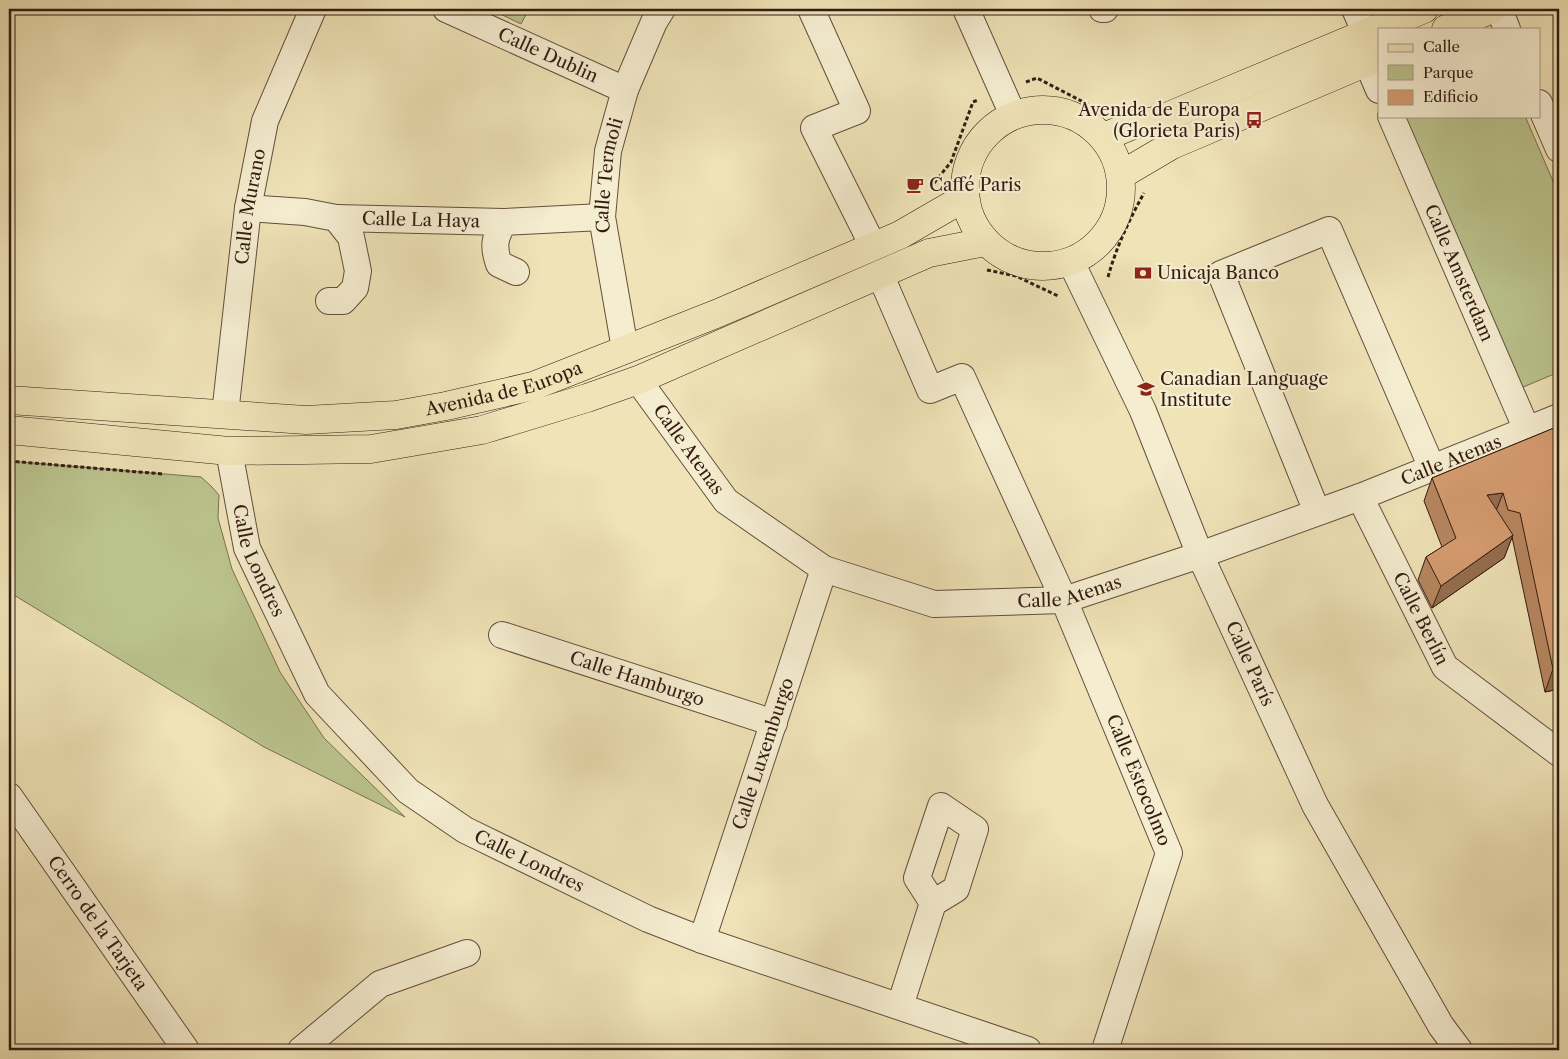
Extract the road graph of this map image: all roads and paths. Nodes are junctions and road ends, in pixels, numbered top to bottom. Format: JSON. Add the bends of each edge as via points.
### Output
{"nodes":[{"id":1,"x":313,"y":9,"type":"edge"},
{"id":2,"x":446,"y":9,"type":"edge"},
{"id":3,"x":662,"y":9,"type":"edge"},
{"id":4,"x":811,"y":9,"type":"edge"},
{"id":5,"x":966,"y":9,"type":"edge"},
{"id":6,"x":1355,"y":9,"type":"edge"},
{"id":7,"x":1424,"y":9,"type":"edge"},
{"id":8,"x":1492,"y":9,"type":"edge"},
{"id":9,"x":1499,"y":9,"type":"edge"},
{"id":10,"x":1380,"y":28,"type":"edge"},
{"id":11,"x":1448,"y":28,"type":"edge"},
{"id":12,"x":1507,"y":28,"type":"edge"},
{"id":13,"x":1378,"y":29,"type":"edge"},
{"id":14,"x":1366,"y":34,"type":"junction"},
{"id":15,"x":1373,"y":60,"type":"edge"},
{"id":16,"x":1378,"y":85,"type":"edge"},
{"id":17,"x":625,"y":90,"type":"junction"},
{"id":18,"x":1540,"y":105,"type":"edge"},
{"id":19,"x":1013,"y":115,"type":"junction"},
{"id":20,"x":1391,"y":118,"type":"edge"},
{"id":21,"x":1104,"y":137,"type":"junction"},
{"id":22,"x":1559,"y":149,"type":"edge"},
{"id":23,"x":1121,"y":175,"type":"junction"},
{"id":24,"x":964,"y":198,"type":"junction"},
{"id":25,"x":248,"y":208,"type":"junction"},
{"id":26,"x":602,"y":217,"type":"junction"},
{"id":27,"x":336,"y":218,"type":"junction"},
{"id":28,"x":504,"y":222,"type":"junction"},
{"id":29,"x":985,"y":242,"type":"junction"},
{"id":30,"x":873,"y":246,"type":"junction"},
{"id":31,"x":1071,"y":262,"type":"junction"},
{"id":32,"x":516,"y":272,"type":"dead end"},
{"id":33,"x":880,"y":274,"type":"junction"},
{"id":34,"x":329,"y":301,"type":"dead end"},
{"id":35,"x":625,"y":349,"type":"junction"},
{"id":36,"x":638,"y":380,"type":"junction"},
{"id":37,"x":9,"y":400,"type":"edge"},
{"id":38,"x":225,"y":414,"type":"junction"},
{"id":39,"x":1559,"y":418,"type":"edge"},
{"id":40,"x":9,"y":430,"type":"edge"},
{"id":41,"x":1527,"y":430,"type":"junction"},
{"id":42,"x":229,"y":451,"type":"junction"},
{"id":43,"x":9,"y":461,"type":"edge"},
{"id":44,"x":1432,"y":468,"type":"junction"},
{"id":45,"x":172,"y":475,"type":"dead end"},
{"id":46,"x":1360,"y":497,"type":"junction"},
{"id":47,"x":1317,"y":512,"type":"junction"},
{"id":48,"x":1200,"y":555,"type":"junction"},
{"id":49,"x":824,"y":569,"type":"junction"},
{"id":50,"x":1064,"y":600,"type":"junction"},
{"id":51,"x":502,"y":635,"type":"dead end"},
{"id":52,"x":774,"y":724,"type":"junction"},
{"id":53,"x":1559,"y":753,"type":"edge"},
{"id":54,"x":9,"y":796,"type":"edge"},
{"id":55,"x":933,"y":903,"type":"dead end"},
{"id":56,"x":702,"y":940,"type":"junction"},
{"id":57,"x":467,"y":953,"type":"dead end"},
{"id":58,"x":900,"y":1006,"type":"junction"},
{"id":59,"x":186,"y":1050,"type":"edge"},
{"id":60,"x":302,"y":1050,"type":"edge"},
{"id":61,"x":1028,"y":1050,"type":"edge"},
{"id":62,"x":1105,"y":1050,"type":"edge"},
{"id":63,"x":1459,"y":1050,"type":"edge"}],
"edges":[{"from":1,"to":25,"type":"street","name":"Calle Murano","via":[[265,122]]},
{"from":2,"to":17,"type":"street","name":"Calle Dublin"},
{"from":3,"to":17,"type":"street","name":"Calle Termoli"},
{"from":4,"to":30,"type":"street","via":[[857,111],[814,128]]},
{"from":5,"to":19,"type":"street"},
{"from":6,"to":14,"type":"street"},
{"from":7,"to":10,"type":"main road"},
{"from":8,"to":11,"type":"main road"},
{"from":9,"to":12,"type":"street"},
{"from":13,"to":14,"type":"main road"},
{"from":14,"to":21,"type":"main road","via":[[1159,120],[1133,125]]},
{"from":15,"to":16,"type":"street"},
{"from":15,"to":23,"type":"main road","via":[[1172,145]]},
{"from":17,"to":26,"type":"street","name":"Calle Termoli","via":[[608,151]]},
{"from":18,"to":22,"type":"street"},
{"from":19,"to":21,"type":"main road","via":[[1037,109],[1062,111],[1085,121]]},
{"from":19,"to":24,"type":"main road","via":[[991,129],[974,148],[966,173]]},
{"from":20,"to":41,"type":"street","name":"Calle Amsterdam"},
{"from":21,"to":23,"type":"main road","via":[[1115,155]]},
{"from":23,"to":31,"type":"main road","via":[[1121,202],[1112,228],[1095,248]]},
{"from":24,"to":29,"type":"main road"},
{"from":24,"to":30,"type":"main road","name":"Avenida de Europa","via":[[900,235]]},
{"from":25,"to":27,"type":"street","name":"Calle La Haya"},
{"from":25,"to":38,"type":"street","name":"Calle Murano"},
{"from":26,"to":28,"type":"street","name":"Calle La Haya"},
{"from":26,"to":35,"type":"street","name":"Calle Termoli"},
{"from":27,"to":28,"type":"street","name":"Calle La Haya"},
{"from":27,"to":34,"type":"street","name":"Calle La Haya","via":[[351,237],[358,271],[356,288],[344,301]]},
{"from":28,"to":32,"type":"street","name":"Calle La Haya","via":[[497,233],[494,251],[499,264]]},
{"from":29,"to":31,"type":"main road","via":[[1003,257],[1025,266],[1048,267]]},
{"from":29,"to":33,"type":"main road","via":[[929,253]]},
{"from":30,"to":35,"type":"main road","name":"Avenida de Europa","via":[[716,314]]},
{"from":31,"to":48,"type":"street","name":"Calle París","via":[[1143,412]]},
{"from":33,"to":36,"type":"main road"},
{"from":33,"to":50,"type":"street","name":"Calle Estocolmo","via":[[930,390],[962,377]]},
{"from":35,"to":38,"type":"main road","name":"Avenida de Europa","via":[[534,386],[396,415],[306,420]]},
{"from":36,"to":42,"type":"main road","via":[[482,430],[371,449]]},
{"from":36,"to":49,"type":"street","name":"Calle Atenas","via":[[726,501]]},
{"from":37,"to":38,"type":"main road","name":"Avenida de Europa"},
{"from":39,"to":41,"type":"street","name":"Calle Atenas"},
{"from":40,"to":42,"type":"main road"},
{"from":41,"to":44,"type":"street","name":"Calle Atenas"},
{"from":42,"to":56,"type":"street","name":"Calle Londres","via":[[247,548],[317,694],[408,791],[465,830],[648,920]]},
{"from":43,"to":45,"type":"path"},
{"from":44,"to":46,"type":"street","name":"Calle Atenas"},
{"from":44,"to":47,"type":"street","via":[[1329,230],[1221,274]]},
{"from":46,"to":47,"type":"street","name":"Calle Atenas"},
{"from":46,"to":53,"type":"street","name":"Calle Berlín","via":[[1445,667]]},
{"from":47,"to":48,"type":"street","name":"Calle Atenas"},
{"from":48,"to":50,"type":"street","name":"Calle Atenas"},
{"from":48,"to":63,"type":"street","name":"Calle París","via":[[1314,805],[1441,1026]]},
{"from":49,"to":50,"type":"street","name":"Calle Atenas","via":[[934,604]]},
{"from":49,"to":52,"type":"street","name":"Calle Luxemburgo"},
{"from":50,"to":62,"type":"street","name":"Calle Estocolmo","via":[[1169,853]]},
{"from":51,"to":52,"type":"street","name":"Calle Hamburgo"},
{"from":52,"to":56,"type":"street","name":"Calle Luxemburgo"},
{"from":54,"to":59,"type":"street","name":"Cerro de la Tarjeta"},
{"from":55,"to":58,"type":"street"},
{"from":56,"to":58,"type":"street","name":"Calle Londres"},
{"from":57,"to":60,"type":"street","via":[[380,984]]},
{"from":58,"to":61,"type":"street","name":"Calle Londres"}]}
